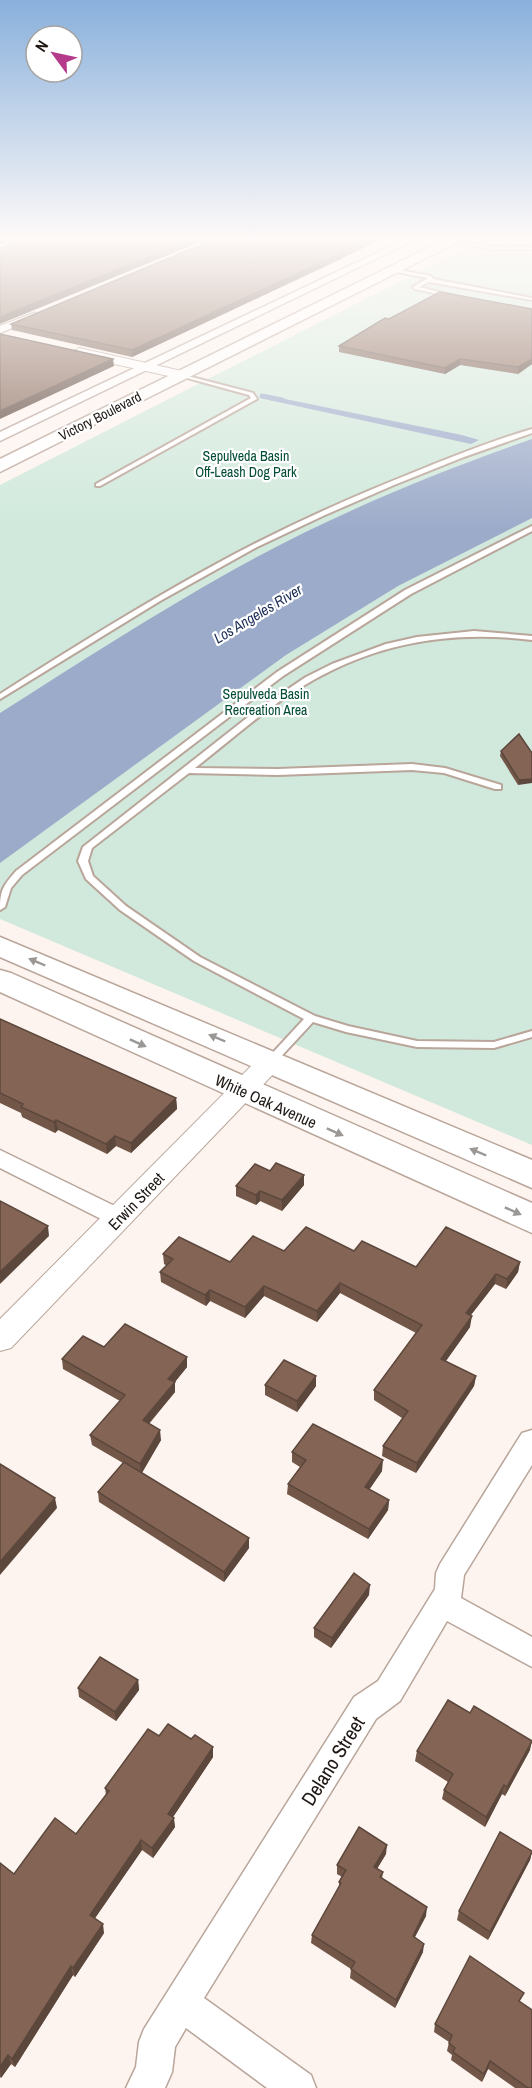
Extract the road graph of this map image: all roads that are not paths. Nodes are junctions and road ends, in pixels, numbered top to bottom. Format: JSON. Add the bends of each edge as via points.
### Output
{"nodes":[{"id":1,"x":11,"y":335,"type":"edge"},
{"id":2,"x":212,"y":335,"type":"edge"},
{"id":3,"x":262,"y":335,"type":"edge"},
{"id":4,"x":22,"y":339,"type":"edge"},
{"id":5,"x":67,"y":349,"type":"edge"},
{"id":6,"x":146,"y":367,"type":"junction"},
{"id":7,"x":182,"y":375,"type":"junction"},
{"id":8,"x":532,"y":431,"type":"edge"},
{"id":9,"x":0,"y":437,"type":"edge"},
{"id":10,"x":0,"y":466,"type":"edge"},
{"id":11,"x":98,"y":485,"type":"dead end"},
{"id":12,"x":532,"y":528,"type":"edge"},
{"id":13,"x":532,"y":638,"type":"edge"},
{"id":14,"x":0,"y":697,"type":"edge"},
{"id":15,"x":186,"y":770,"type":"junction"},
{"id":16,"x":498,"y":787,"type":"dead end"},
{"id":17,"x":0,"y":907,"type":"edge"},
{"id":18,"x":0,"y":946,"type":"edge"},
{"id":19,"x":0,"y":980,"type":"edge"},
{"id":20,"x":311,"y":1018,"type":"junction"},
{"id":21,"x":532,"y":1034,"type":"edge"},
{"id":22,"x":271,"y":1061,"type":"junction"},
{"id":23,"x":243,"y":1091,"type":"junction"},
{"id":24,"x":0,"y":1158,"type":"edge"},
{"id":25,"x":532,"y":1175,"type":"edge"},
{"id":26,"x":119,"y":1218,"type":"junction"},
{"id":27,"x":532,"y":1220,"type":"edge"},
{"id":28,"x":0,"y":1339,"type":"edge"},
{"id":29,"x":532,"y":1441,"type":"edge"},
{"id":30,"x":442,"y":1603,"type":"junction"},
{"id":31,"x":532,"y":1653,"type":"edge"},
{"id":32,"x":181,"y":2003,"type":"junction"},
{"id":33,"x":144,"y":2088,"type":"edge"},
{"id":34,"x":298,"y":2088,"type":"edge"}],
"edges":[{"from":1,"to":4,"type":"street"},
{"from":2,"to":6,"type":"street","name":"Victory Boulevard"},
{"from":3,"to":7,"type":"main road","name":"Victory Boulevard"},
{"from":5,"to":6,"type":"street"},
{"from":6,"to":7,"type":"street"},
{"from":6,"to":9,"type":"street","name":"Victory Boulevard"},
{"from":7,"to":10,"type":"main road","name":"Victory Boulevard"},
{"from":7,"to":11,"type":"lane","via":[[251,394],[254,399]]},
{"from":8,"to":14,"type":"lane","via":[[442,463],[255,546],[156,600]]},
{"from":12,"to":17,"type":"lane","via":[[408,592],[280,674],[19,873],[7,887]]},
{"from":13,"to":15,"type":"lane","via":[[473,634],[412,638],[363,652],[308,679]]},
{"from":15,"to":16,"type":"lane","via":[[278,772],[412,767],[445,771]]},
{"from":15,"to":20,"type":"lane","via":[[88,847],[83,861],[89,877],[123,908],[197,959]]},
{"from":22,"to":18,"type":"main road","one_way":true},
{"from":19,"to":23,"type":"main road","name":"White Oak Avenue","one_way":true},
{"from":20,"to":21,"type":"lane","via":[[417,1044],[494,1045]]},
{"from":20,"to":22,"type":"lane"},
{"from":22,"to":23,"type":"street","name":"Erwin Street"},
{"from":25,"to":22,"type":"main road","one_way":true},
{"from":23,"to":26,"type":"street","name":"Erwin Street"},
{"from":23,"to":27,"type":"main road","name":"White Oak Avenue","one_way":true},
{"from":24,"to":26,"type":"street"},
{"from":26,"to":28,"type":"street","name":"Erwin Street"},
{"from":29,"to":30,"type":"street","name":"Delano Street","via":[[450,1573],[449,1592]]},
{"from":30,"to":31,"type":"street"},
{"from":30,"to":32,"type":"street","name":"Delano Street","via":[[389,1691],[365,1708]]},
{"from":32,"to":33,"type":"street","name":"Delano Street","via":[[158,2042],[153,2072]]},
{"from":32,"to":34,"type":"street"}]}
